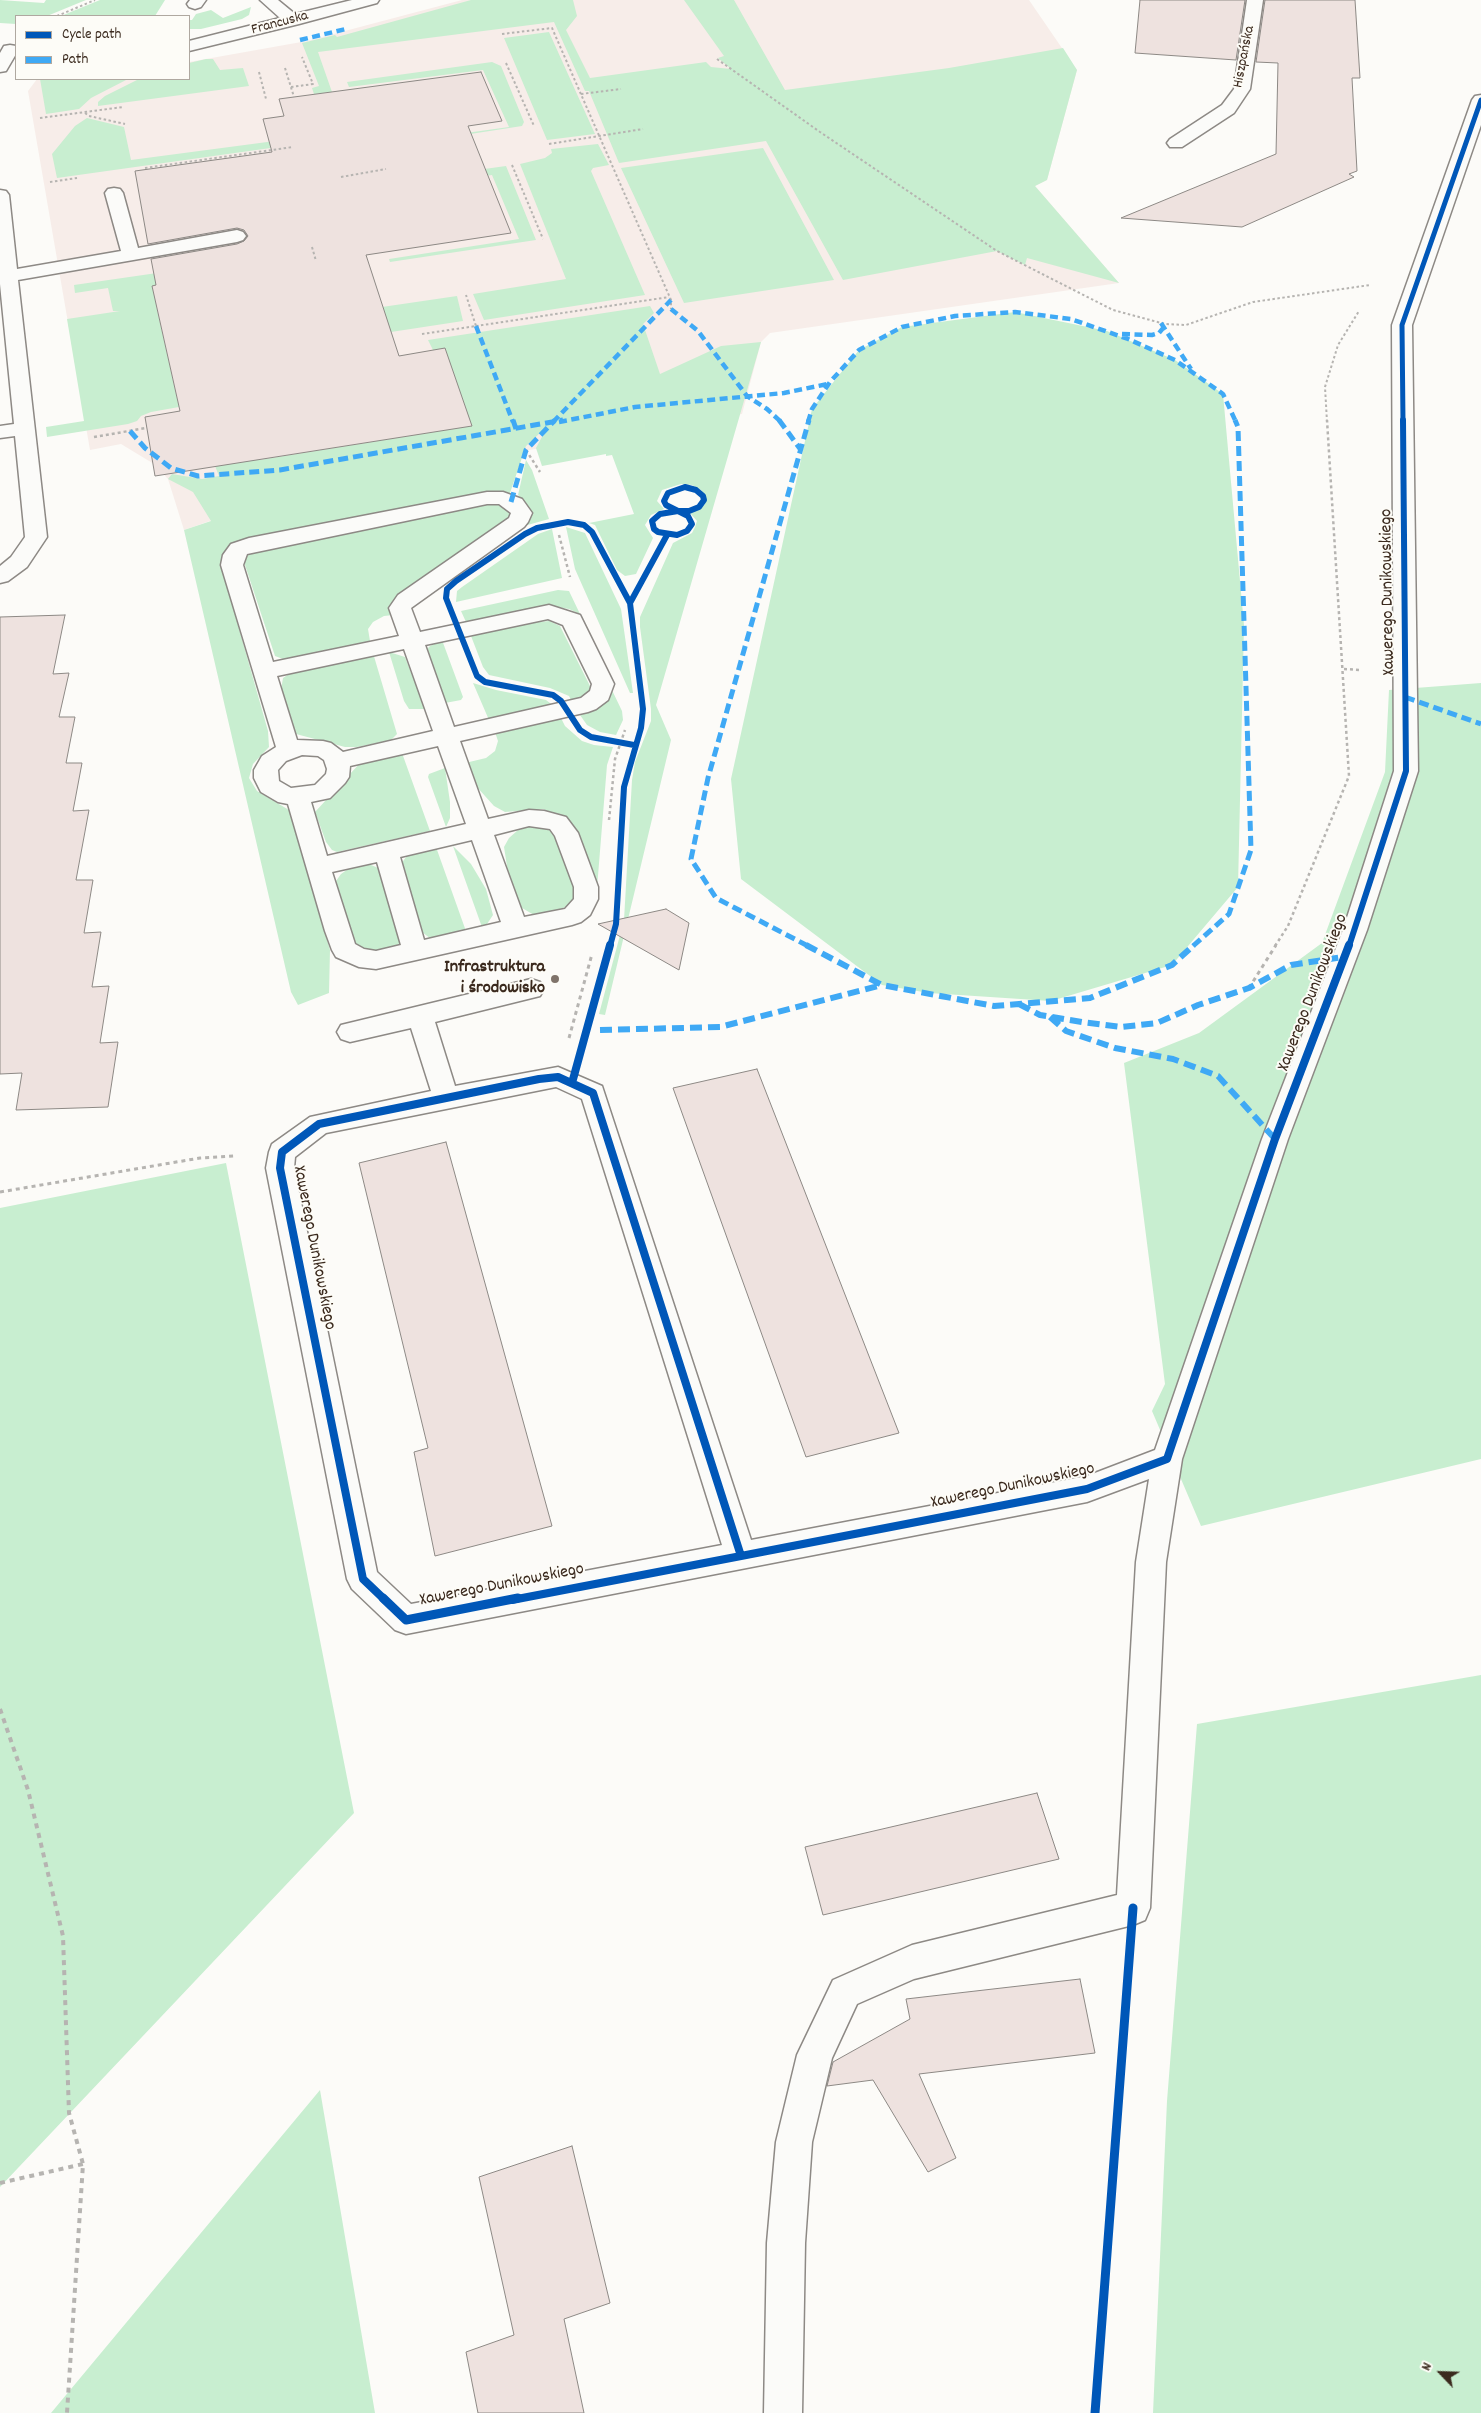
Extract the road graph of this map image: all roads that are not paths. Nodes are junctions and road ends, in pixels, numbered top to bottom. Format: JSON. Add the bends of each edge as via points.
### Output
{"nodes":[{"id":1,"x":268,"y":0,"type":"edge"},
{"id":2,"x":371,"y":0,"type":"edge"},
{"id":3,"x":1255,"y":0,"type":"edge"},
{"id":4,"x":293,"y":21,"type":"junction"},
{"id":5,"x":190,"y":46,"type":"edge"},
{"id":6,"x":9,"y":50,"type":"edge"},
{"id":7,"x":0,"y":67,"type":"edge"},
{"id":8,"x":1481,"y":100,"type":"edge"},
{"id":9,"x":1176,"y":143,"type":"dead end"},
{"id":10,"x":114,"y":193,"type":"dead end"},
{"id":11,"x":0,"y":195,"type":"edge"},
{"id":12,"x":237,"y":236,"type":"dead end"},
{"id":13,"x":131,"y":254,"type":"junction"},
{"id":14,"x":9,"y":276,"type":"junction"},
{"id":15,"x":25,"y":428,"type":"junction"},
{"id":16,"x":0,"y":432,"type":"edge"},
{"id":17,"x":0,"y":576,"type":"edge"},
{"id":18,"x":412,"y":640,"type":"junction"},
{"id":19,"x":264,"y":671,"type":"junction"},
{"id":20,"x":446,"y":736,"type":"junction"},
{"id":21,"x":288,"y":750,"type":"junction"},
{"id":22,"x":337,"y":761,"type":"junction"},
{"id":23,"x":298,"y":798,"type":"junction"},
{"id":24,"x":480,"y":829,"type":"junction"},
{"id":25,"x":386,"y":851,"type":"junction"},
{"id":26,"x":318,"y":866,"type":"junction"},
{"id":27,"x":516,"y":928,"type":"junction"},
{"id":28,"x":415,"y":951,"type":"junction"},
{"id":29,"x":531,"y":989,"type":"dead end"},
{"id":30,"x":420,"y":1016,"type":"junction"},
{"id":31,"x":350,"y":1032,"type":"dead end"},
{"id":32,"x":446,"y":1098,"type":"junction"},
{"id":33,"x":1167,"y":1459,"type":"junction"},
{"id":34,"x":741,"y":1556,"type":"junction"},
{"id":35,"x":783,"y":2413,"type":"edge"}],
"edges":[{"from":1,"to":4,"type":"street"},
{"from":2,"to":4,"type":"street","name":"Francuska"},
{"from":3,"to":9,"type":"street","name":"Hiszpańska","via":[[1242,89],[1228,109]]},
{"from":4,"to":5,"type":"street","name":"Francuska"},
{"from":6,"to":7,"type":"street"},
{"from":8,"to":33,"type":"street","name":"Xawerego Dunikowskiego","via":[[1402,325],[1406,771],[1355,930],[1275,1139]]},
{"from":10,"to":13,"type":"street"},
{"from":11,"to":14,"type":"street"},
{"from":12,"to":13,"type":"street"},
{"from":13,"to":14,"type":"street"},
{"from":14,"to":15,"type":"street"},
{"from":15,"to":16,"type":"street"},
{"from":15,"to":17,"type":"street","via":[[36,537],[19,562]]},
{"from":18,"to":19,"type":"street"},
{"from":18,"to":19,"type":"street","via":[[400,608],[406,600],[517,522],[522,513],[515,504],[503,498],[486,498],[249,544],[239,550],[232,564]]},
{"from":18,"to":20,"type":"street"},
{"from":18,"to":20,"type":"street","via":[[549,612],[560,614],[572,620],[603,684],[600,695],[588,704]]},
{"from":19,"to":21,"type":"street"},
{"from":20,"to":22,"type":"street"},
{"from":20,"to":24,"type":"street"},
{"from":21,"to":22,"type":"street","via":[[300,747],[323,749]]},
{"from":21,"to":23,"type":"street","via":[[270,762],[266,778],[276,792]]},
{"from":22,"to":23,"type":"street","via":[[337,778],[331,785],[322,792]]},
{"from":23,"to":26,"type":"street"},
{"from":24,"to":25,"type":"street"},
{"from":24,"to":27,"type":"street"},
{"from":24,"to":27,"type":"street","via":[[529,818],[558,823],[566,832],[586,887],[584,904],[572,916]]},
{"from":25,"to":26,"type":"street"},
{"from":25,"to":28,"type":"street"},
{"from":26,"to":28,"type":"street","via":[[345,950],[360,958],[376,960]]},
{"from":27,"to":28,"type":"street"},
{"from":29,"to":30,"type":"street"},
{"from":30,"to":31,"type":"street"},
{"from":30,"to":32,"type":"street"},
{"from":32,"to":34,"type":"street","name":"Xawerego Dunikowskiego","via":[[558,1077],[593,1093]]},
{"from":32,"to":34,"type":"street","name":"Xawerego Dunikowskiego","via":[[319,1124],[282,1152],[280,1168],[363,1579],[406,1620]]},
{"from":33,"to":34,"type":"street","name":"Xawerego Dunikowskiego","via":[[1087,1490]]},
{"from":33,"to":35,"type":"street","via":[[1150,1562],[1133,1908],[912,1962],[845,1992],[815,2055],[794,2142],[786,2243]]}]}
